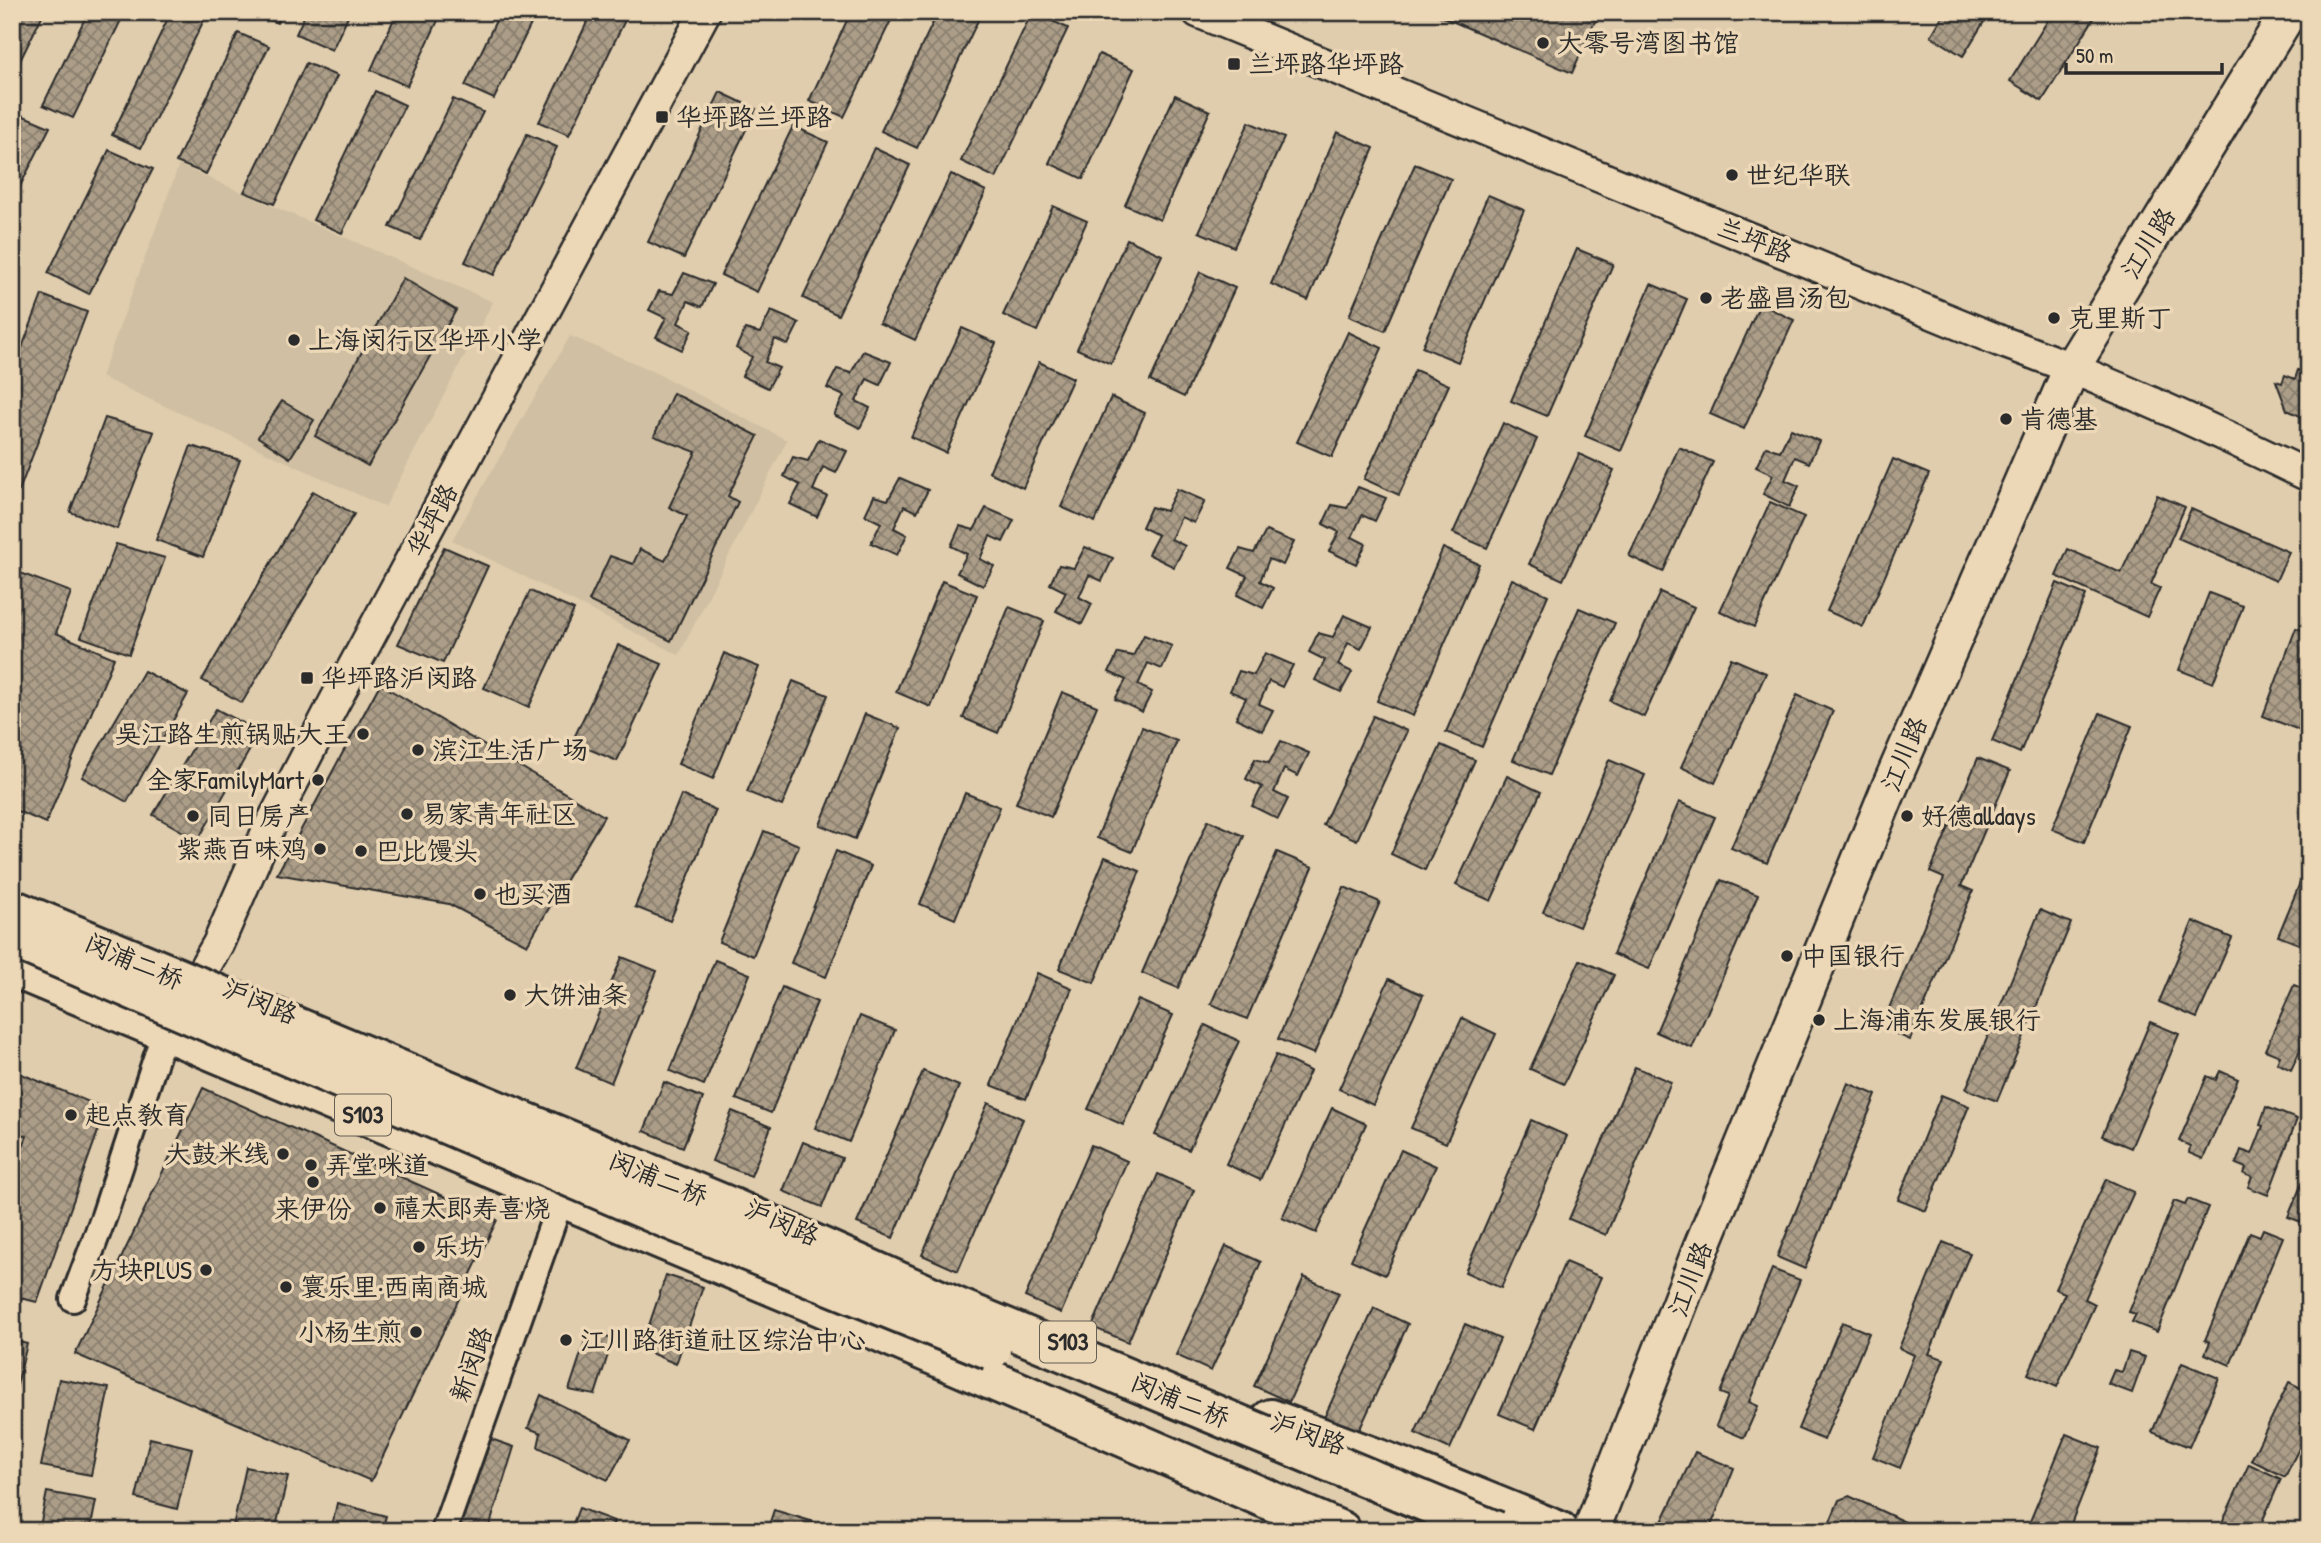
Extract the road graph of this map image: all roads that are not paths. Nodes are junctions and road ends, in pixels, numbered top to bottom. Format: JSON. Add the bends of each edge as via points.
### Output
{"nodes":[{"id":1,"x":705,"y":12,"type":"edge"},
{"id":2,"x":1198,"y":12,"type":"edge"},
{"id":3,"x":2289,"y":12,"type":"edge"},
{"id":4,"x":2072,"y":367,"type":"junction"},
{"id":5,"x":2309,"y":476,"type":"edge"},
{"id":6,"x":12,"y":893,"type":"edge"},
{"id":7,"x":12,"y":909,"type":"edge"},
{"id":8,"x":12,"y":938,"type":"edge"},
{"id":9,"x":12,"y":967,"type":"edge"},
{"id":10,"x":201,"y":975,"type":"junction"},
{"id":11,"x":165,"y":1031,"type":"junction"},
{"id":12,"x":584,"y":1137,"type":"junction"},
{"id":13,"x":562,"y":1197,"type":"junction"},
{"id":14,"x":73,"y":1299,"type":"dead end"},
{"id":15,"x":444,"y":1531,"type":"edge"},
{"id":16,"x":1341,"y":1531,"type":"edge"},
{"id":17,"x":1429,"y":1531,"type":"edge"},
{"id":18,"x":1496,"y":1531,"type":"edge"},
{"id":19,"x":1559,"y":1531,"type":"edge"},
{"id":20,"x":1591,"y":1531,"type":"edge"}],
"edges":[{"from":1,"to":10,"type":"street","name":"华坪路","via":[[334,703],[267,832]]},
{"from":2,"to":4,"type":"street","name":"兰坪路"},
{"from":3,"to":4,"type":"main road","name":"江川路"},
{"from":4,"to":5,"type":"street","name":"兰坪路"},
{"from":4,"to":20,"type":"main road","name":"江川路","via":[[1888,791]]},
{"from":6,"to":10,"type":"main road","name":"沪闵路","number":"S103"},
{"from":7,"to":18,"type":"main road","name":"闵浦二桥","bridge":true},
{"from":8,"to":17,"type":"main road","name":"闵浦二桥","bridge":true,"via":[[663,1216]]},
{"from":9,"to":11,"type":"main road","number":"S103"},
{"from":10,"to":11,"type":"street","name":"华坪路"},
{"from":10,"to":12,"type":"main road","name":"沪闵路","number":"S103"},
{"from":11,"to":13,"type":"main road","number":"S103"},
{"from":11,"to":14,"type":"street"},
{"from":12,"to":13,"type":"street","name":"新闵路"},
{"from":12,"to":19,"type":"main road","name":"沪闵路","number":"S103","via":[[978,1307]]},
{"from":13,"to":15,"type":"street","name":"新闵路"},
{"from":13,"to":16,"type":"main road","number":"S103"}]}
